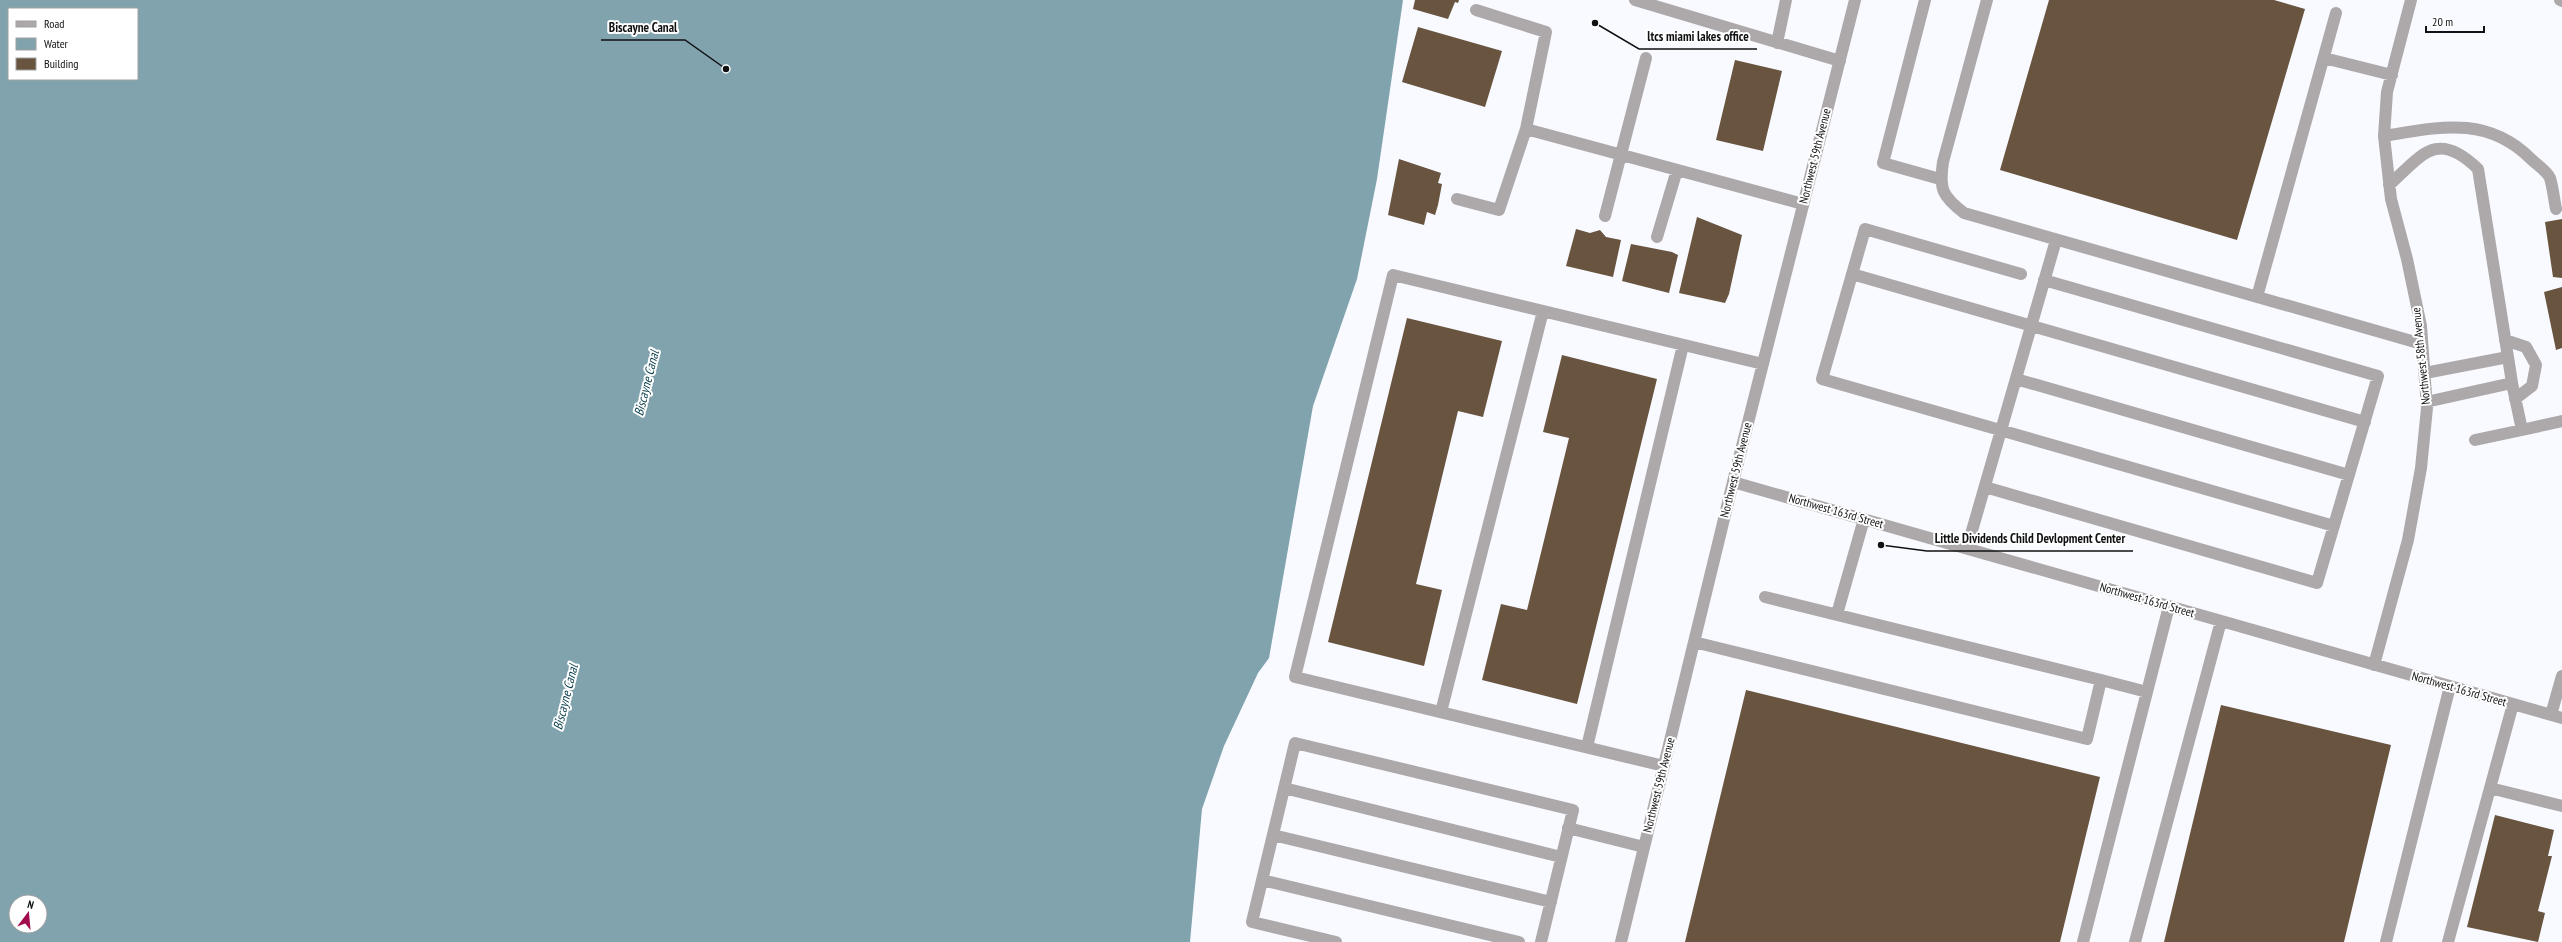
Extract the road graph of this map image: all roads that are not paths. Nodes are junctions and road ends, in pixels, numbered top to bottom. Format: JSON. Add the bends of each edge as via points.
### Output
{"nodes":[{"id":1,"x":1635,"y":0,"type":"edge"},
{"id":2,"x":1786,"y":0,"type":"edge"},
{"id":3,"x":1855,"y":0,"type":"edge"},
{"id":4,"x":1925,"y":0,"type":"edge"},
{"id":5,"x":1987,"y":0,"type":"edge"},
{"id":6,"x":2412,"y":0,"type":"edge"},
{"id":7,"x":1476,"y":10,"type":"dead end"},
{"id":8,"x":2336,"y":12,"type":"dead end"},
{"id":9,"x":1777,"y":43,"type":"junction"},
{"id":10,"x":1646,"y":58,"type":"dead end"},
{"id":11,"x":2324,"y":58,"type":"junction"},
{"id":12,"x":1840,"y":61,"type":"junction"},
{"id":13,"x":2392,"y":76,"type":"junction"},
{"id":14,"x":1526,"y":128,"type":"junction"},
{"id":15,"x":2384,"y":136,"type":"junction"},
{"id":16,"x":1621,"y":154,"type":"junction"},
{"id":17,"x":1677,"y":170,"type":"junction"},
{"id":18,"x":1940,"y":179,"type":"junction"},
{"id":19,"x":2389,"y":185,"type":"junction"},
{"id":20,"x":1457,"y":199,"type":"dead end"},
{"id":21,"x":1803,"y":204,"type":"junction"},
{"id":22,"x":2556,"y":209,"type":"dead end"},
{"id":23,"x":1605,"y":216,"type":"dead end"},
{"id":24,"x":1657,"y":237,"type":"dead end"},
{"id":25,"x":2056,"y":240,"type":"junction"},
{"id":26,"x":1852,"y":274,"type":"junction"},
{"id":27,"x":2021,"y":274,"type":"dead end"},
{"id":28,"x":2044,"y":280,"type":"junction"},
{"id":29,"x":2257,"y":297,"type":"junction"},
{"id":30,"x":1543,"y":311,"type":"junction"},
{"id":31,"x":2031,"y":326,"type":"junction"},
{"id":32,"x":2505,"y":340,"type":"junction"},
{"id":33,"x":2422,"y":344,"type":"junction"},
{"id":34,"x":1683,"y":345,"type":"junction"},
{"id":35,"x":2508,"y":357,"type":"junction"},
{"id":36,"x":1763,"y":364,"type":"junction"},
{"id":37,"x":2425,"y":373,"type":"junction"},
{"id":38,"x":2016,"y":379,"type":"junction"},
{"id":39,"x":2512,"y":384,"type":"junction"},
{"id":40,"x":2515,"y":399,"type":"junction"},
{"id":41,"x":2426,"y":402,"type":"junction"},
{"id":42,"x":2562,"y":421,"type":"edge"},
{"id":43,"x":2365,"y":422,"type":"junction"},
{"id":44,"x":2522,"y":430,"type":"junction"},
{"id":45,"x":2001,"y":431,"type":"junction"},
{"id":46,"x":2475,"y":440,"type":"dead end"},
{"id":47,"x":2349,"y":475,"type":"junction"},
{"id":48,"x":1733,"y":482,"type":"junction"},
{"id":49,"x":1985,"y":487,"type":"junction"},
{"id":50,"x":1864,"y":519,"type":"junction"},
{"id":51,"x":2334,"y":526,"type":"junction"},
{"id":52,"x":1967,"y":548,"type":"junction"},
{"id":53,"x":1765,"y":597,"type":"dead end"},
{"id":54,"x":2169,"y":606,"type":"junction"},
{"id":55,"x":1837,"y":614,"type":"junction"},
{"id":56,"x":2221,"y":621,"type":"junction"},
{"id":57,"x":1694,"y":642,"type":"junction"},
{"id":58,"x":2374,"y":665,"type":"junction"},
{"id":59,"x":2562,"y":676,"type":"edge"},
{"id":60,"x":2101,"y":680,"type":"junction"},
{"id":61,"x":2450,"y":686,"type":"junction"},
{"id":62,"x":2147,"y":692,"type":"junction"},
{"id":63,"x":2513,"y":704,"type":"junction"},
{"id":64,"x":1441,"y":712,"type":"junction"},
{"id":65,"x":2556,"y":717,"type":"edge"},
{"id":66,"x":1587,"y":747,"type":"junction"},
{"id":67,"x":1664,"y":766,"type":"junction"},
{"id":68,"x":1284,"y":788,"type":"junction"},
{"id":69,"x":2490,"y":788,"type":"junction"},
{"id":70,"x":2562,"y":806,"type":"edge"},
{"id":71,"x":1568,"y":828,"type":"junction"},
{"id":72,"x":1273,"y":834,"type":"junction"},
{"id":73,"x":1644,"y":847,"type":"junction"},
{"id":74,"x":1561,"y":858,"type":"junction"},
{"id":75,"x":1262,"y":880,"type":"junction"},
{"id":76,"x":1551,"y":902,"type":"junction"},
{"id":77,"x":1336,"y":942,"type":"edge"},
{"id":78,"x":1519,"y":942,"type":"edge"},
{"id":79,"x":1541,"y":942,"type":"edge"},
{"id":80,"x":1622,"y":942,"type":"edge"},
{"id":81,"x":2083,"y":942,"type":"edge"},
{"id":82,"x":2135,"y":942,"type":"edge"},
{"id":83,"x":2386,"y":942,"type":"edge"},
{"id":84,"x":2448,"y":942,"type":"edge"}],
"edges":[{"from":1,"to":9,"type":"street"},
{"from":2,"to":9,"type":"street"},
{"from":3,"to":12,"type":"street","name":"Northwest 59th Avenue"},
{"from":4,"to":18,"type":"street","via":[[1883,163]]},
{"from":5,"to":18,"type":"street"},
{"from":6,"to":13,"type":"street","name":"Northwest 58th Avenue"},
{"from":7,"to":14,"type":"street","via":[[1546,32]]},
{"from":8,"to":11,"type":"street"},
{"from":9,"to":12,"type":"street"},
{"from":10,"to":16,"type":"street"},
{"from":11,"to":13,"type":"street"},
{"from":11,"to":29,"type":"street"},
{"from":12,"to":21,"type":"street","name":"Northwest 59th Avenue"},
{"from":13,"to":15,"type":"street","name":"Northwest 58th Avenue","via":[[2387,92]]},
{"from":14,"to":16,"type":"street"},
{"from":14,"to":20,"type":"street","via":[[1499,210]]},
{"from":15,"to":19,"type":"street","name":"Northwest 58th Avenue"},
{"from":15,"to":22,"type":"street","via":[[2448,126],[2480,130],[2506,138],[2526,153],[2550,177]]},
{"from":16,"to":17,"type":"street"},
{"from":16,"to":23,"type":"street"},
{"from":17,"to":21,"type":"street"},
{"from":17,"to":24,"type":"street"},
{"from":18,"to":25,"type":"street","via":[[1947,200],[1964,214]]},
{"from":19,"to":32,"type":"street","via":[[2428,150],[2447,148],[2464,156],[2478,169]]},
{"from":19,"to":33,"type":"street","name":"Northwest 58th Avenue","via":[[2390,199],[2407,259],[2421,326]]},
{"from":21,"to":36,"type":"street","name":"Northwest 59th Avenue"},
{"from":25,"to":28,"type":"street"},
{"from":25,"to":29,"type":"street"},
{"from":26,"to":27,"type":"street","via":[[1865,229]]},
{"from":26,"to":31,"type":"street"},
{"from":26,"to":45,"type":"street","via":[[1822,379]]},
{"from":28,"to":31,"type":"street"},
{"from":28,"to":43,"type":"street","via":[[2378,376]]},
{"from":29,"to":33,"type":"street"},
{"from":30,"to":34,"type":"street"},
{"from":30,"to":64,"type":"street"},
{"from":30,"to":64,"type":"street","via":[[1393,275],[1295,677]]},
{"from":31,"to":38,"type":"street"},
{"from":31,"to":43,"type":"street"},
{"from":32,"to":35,"type":"street"},
{"from":32,"to":40,"type":"street","via":[[2526,347],[2536,365],[2532,386]]},
{"from":33,"to":37,"type":"street","name":"Northwest 58th Avenue"},
{"from":34,"to":36,"type":"street"},
{"from":34,"to":66,"type":"street"},
{"from":35,"to":37,"type":"street"},
{"from":35,"to":39,"type":"street"},
{"from":36,"to":48,"type":"street","name":"Northwest 59th Avenue"},
{"from":37,"to":41,"type":"street","name":"Northwest 58th Avenue"},
{"from":38,"to":45,"type":"street"},
{"from":38,"to":47,"type":"street"},
{"from":39,"to":40,"type":"street"},
{"from":39,"to":41,"type":"street"},
{"from":40,"to":44,"type":"street"},
{"from":41,"to":58,"type":"street","name":"Northwest 58th Avenue","via":[[2421,468],[2408,540]]},
{"from":42,"to":44,"type":"street"},
{"from":43,"to":47,"type":"street"},
{"from":44,"to":46,"type":"street"},
{"from":45,"to":49,"type":"street"},
{"from":45,"to":51,"type":"street"},
{"from":47,"to":51,"type":"street"},
{"from":48,"to":50,"type":"street","name":"Northwest 163rd Street"},
{"from":48,"to":57,"type":"street","name":"Northwest 59th Avenue"},
{"from":49,"to":51,"type":"street","via":[[2317,583]]},
{"from":49,"to":52,"type":"street"},
{"from":50,"to":52,"type":"street","name":"Northwest 163rd Street"},
{"from":50,"to":55,"type":"street"},
{"from":52,"to":54,"type":"street","name":"Northwest 163rd Street"},
{"from":53,"to":55,"type":"street"},
{"from":54,"to":56,"type":"street","name":"Northwest 163rd Street"},
{"from":54,"to":62,"type":"street"},
{"from":55,"to":60,"type":"street"},
{"from":56,"to":58,"type":"street","name":"Northwest 163rd Street"},
{"from":56,"to":82,"type":"street"},
{"from":57,"to":60,"type":"street","via":[[2087,739]]},
{"from":57,"to":67,"type":"street","name":"Northwest 59th Avenue"},
{"from":58,"to":61,"type":"street","name":"Northwest 163rd Street"},
{"from":59,"to":65,"type":"street"},
{"from":60,"to":62,"type":"street"},
{"from":61,"to":63,"type":"street","name":"Northwest 163rd Street"},
{"from":61,"to":83,"type":"street"},
{"from":62,"to":81,"type":"street"},
{"from":63,"to":65,"type":"street","name":"Northwest 163rd Street"},
{"from":63,"to":69,"type":"street"},
{"from":64,"to":66,"type":"street"},
{"from":66,"to":67,"type":"street"},
{"from":67,"to":73,"type":"street","name":"Northwest 59th Avenue"},
{"from":68,"to":71,"type":"street","via":[[1295,743],[1573,810]]},
{"from":68,"to":72,"type":"street"},
{"from":68,"to":74,"type":"street"},
{"from":69,"to":70,"type":"street"},
{"from":69,"to":84,"type":"street"},
{"from":71,"to":73,"type":"street"},
{"from":71,"to":74,"type":"street"},
{"from":72,"to":75,"type":"street"},
{"from":72,"to":76,"type":"street"},
{"from":73,"to":80,"type":"street","name":"Northwest 59th Avenue"},
{"from":74,"to":76,"type":"street"},
{"from":75,"to":77,"type":"street","via":[[1252,922]]},
{"from":75,"to":78,"type":"street"},
{"from":76,"to":79,"type":"street"}]}
